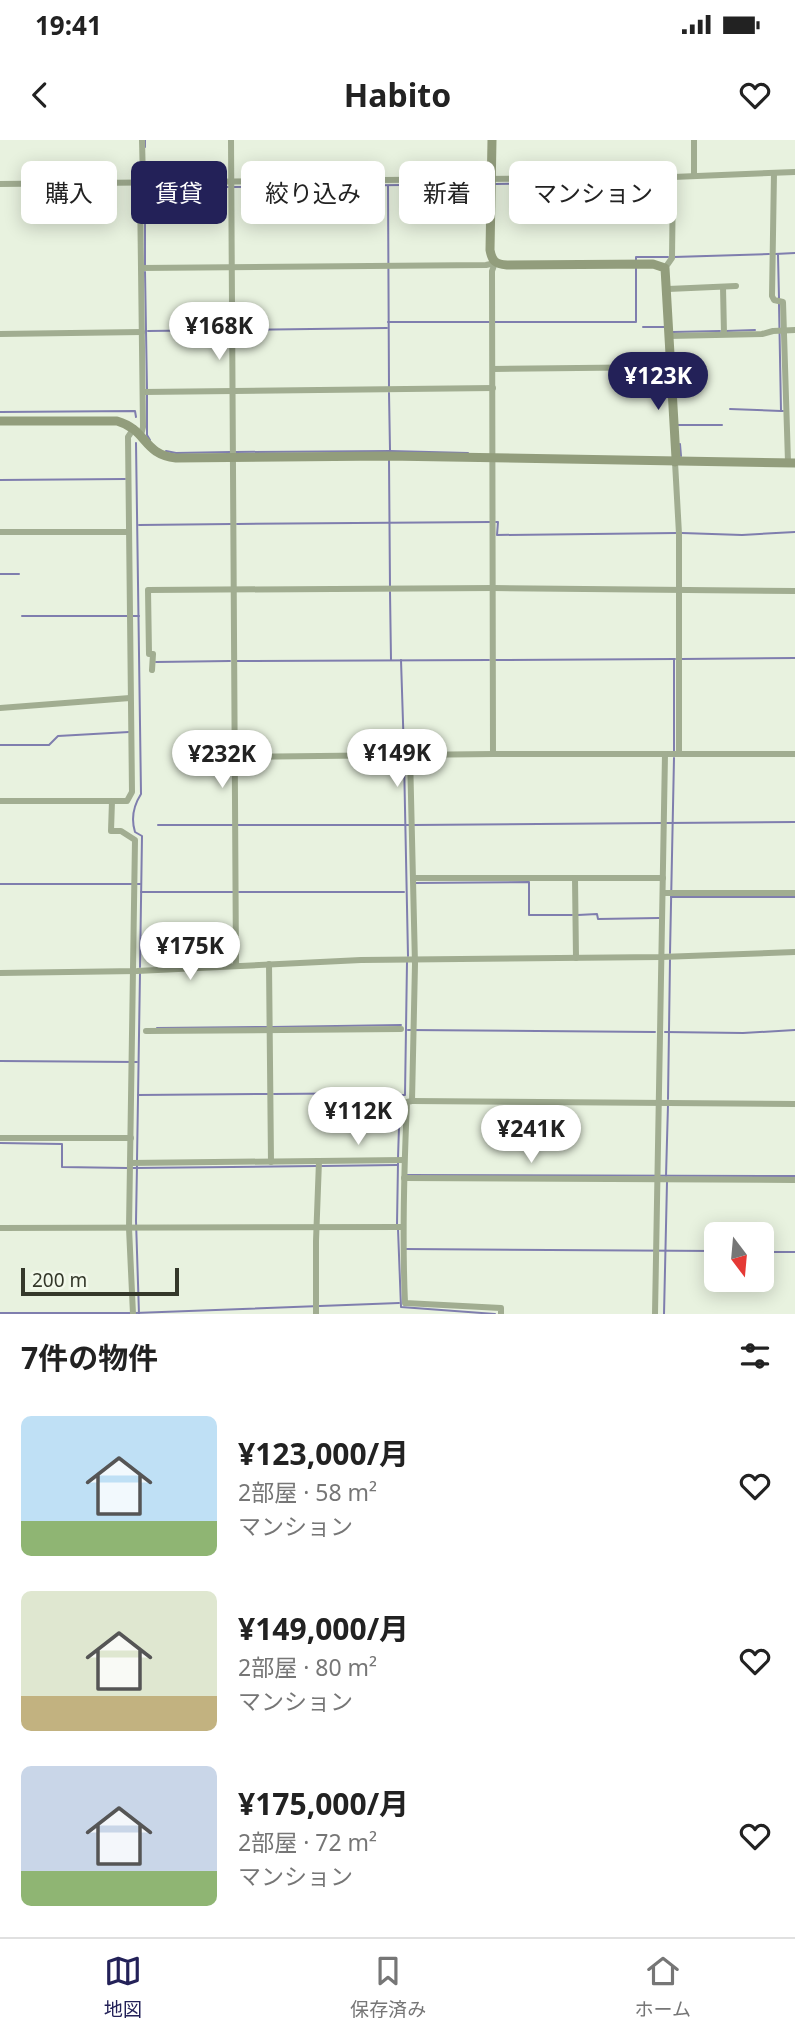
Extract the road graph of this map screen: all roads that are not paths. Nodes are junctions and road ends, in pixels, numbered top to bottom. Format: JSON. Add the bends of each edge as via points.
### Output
{"nodes":[{"id":1,"x":142,"y":140,"type":"edge"},
{"id":2,"x":230,"y":140,"type":"edge"},
{"id":3,"x":492,"y":140,"type":"edge"},
{"id":4,"x":694,"y":140,"type":"edge"},
{"id":5,"x":142,"y":161,"type":"edge"},
{"id":6,"x":492,"y":161,"type":"edge"},
{"id":7,"x":795,"y":172,"type":"edge"},
{"id":8,"x":774,"y":173,"type":"junction"},
{"id":9,"x":694,"y":176,"type":"junction"},
{"id":10,"x":677,"y":177,"type":"edge"},
{"id":11,"x":399,"y":183,"type":"edge"},
{"id":12,"x":0,"y":184,"type":"edge"},
{"id":13,"x":131,"y":184,"type":"edge"},
{"id":14,"x":227,"y":185,"type":"edge"},
{"id":15,"x":231,"y":185,"type":"junction"},
{"id":16,"x":143,"y":224,"type":"edge"},
{"id":17,"x":490,"y":224,"type":"edge"},
{"id":18,"x":672,"y":224,"type":"edge"},
{"id":19,"x":495,"y":262,"type":"junction"},
{"id":20,"x":232,"y":267,"type":"junction"},
{"id":21,"x":144,"y":268,"type":"junction"},
{"id":22,"x":665,"y":268,"type":"junction"},
{"id":23,"x":736,"y":286,"type":"dead end"},
{"id":24,"x":723,"y":287,"type":"junction"},
{"id":25,"x":668,"y":289,"type":"junction"},
{"id":26,"x":781,"y":330,"type":"junction"},
{"id":27,"x":795,"y":330,"type":"edge"},
{"id":28,"x":142,"y":332,"type":"junction"},
{"id":29,"x":669,"y":332,"type":"junction"},
{"id":30,"x":724,"y":332,"type":"junction"},
{"id":31,"x":0,"y":334,"type":"edge"},
{"id":32,"x":671,"y":367,"type":"junction"},
{"id":33,"x":493,"y":369,"type":"junction"},
{"id":34,"x":493,"y":388,"type":"junction"},
{"id":35,"x":233,"y":390,"type":"junction"},
{"id":36,"x":145,"y":392,"type":"junction"},
{"id":37,"x":0,"y":421,"type":"edge"},
{"id":38,"x":137,"y":431,"type":"junction"},
{"id":39,"x":234,"y":454,"type":"junction"},
{"id":40,"x":493,"y":455,"type":"junction"},
{"id":41,"x":675,"y":462,"type":"junction"},
{"id":42,"x":792,"y":463,"type":"edge"},
{"id":43,"x":129,"y":532,"type":"junction"},
{"id":44,"x":0,"y":533,"type":"edge"},
{"id":45,"x":493,"y":588,"type":"junction"},
{"id":46,"x":679,"y":589,"type":"junction"},
{"id":47,"x":234,"y":590,"type":"junction"},
{"id":48,"x":795,"y":590,"type":"edge"},
{"id":49,"x":152,"y":665,"type":"dead end"},
{"id":50,"x":130,"y":698,"type":"junction"},
{"id":51,"x":0,"y":708,"type":"edge"},
{"id":52,"x":493,"y":754,"type":"junction"},
{"id":53,"x":673,"y":754,"type":"junction"},
{"id":54,"x":795,"y":754,"type":"edge"},
{"id":55,"x":406,"y":755,"type":"junction"},
{"id":56,"x":235,"y":757,"type":"junction"},
{"id":57,"x":0,"y":800,"type":"edge"},
{"id":58,"x":112,"y":801,"type":"junction"},
{"id":59,"x":575,"y":878,"type":"junction"},
{"id":60,"x":663,"y":878,"type":"junction"},
{"id":61,"x":413,"y":882,"type":"junction"},
{"id":62,"x":669,"y":892,"type":"junction"},
{"id":63,"x":795,"y":893,"type":"edge"},
{"id":64,"x":795,"y":952,"type":"edge"},
{"id":65,"x":661,"y":957,"type":"junction"},
{"id":66,"x":576,"y":958,"type":"junction"},
{"id":67,"x":410,"y":959,"type":"junction"},
{"id":68,"x":269,"y":964,"type":"junction"},
{"id":69,"x":236,"y":966,"type":"junction"},
{"id":70,"x":137,"y":971,"type":"junction"},
{"id":71,"x":0,"y":973,"type":"edge"},
{"id":72,"x":270,"y":1028,"type":"junction"},
{"id":73,"x":401,"y":1029,"type":"dead end"},
{"id":74,"x":146,"y":1031,"type":"dead end"},
{"id":75,"x":412,"y":1101,"type":"junction"},
{"id":76,"x":665,"y":1104,"type":"junction"},
{"id":77,"x":795,"y":1104,"type":"edge"},
{"id":78,"x":0,"y":1138,"type":"edge"},
{"id":79,"x":131,"y":1138,"type":"junction"},
{"id":80,"x":400,"y":1160,"type":"junction"},
{"id":81,"x":271,"y":1161,"type":"junction"},
{"id":82,"x":319,"y":1164,"type":"junction"},
{"id":83,"x":133,"y":1165,"type":"junction"},
{"id":84,"x":404,"y":1176,"type":"junction"},
{"id":85,"x":661,"y":1178,"type":"junction"},
{"id":86,"x":795,"y":1181,"type":"edge"},
{"id":87,"x":399,"y":1227,"type":"junction"},
{"id":88,"x":0,"y":1228,"type":"edge"},
{"id":89,"x":134,"y":1228,"type":"junction"},
{"id":90,"x":317,"y":1228,"type":"junction"},
{"id":91,"x":316,"y":1309,"type":"edge"},
{"id":92,"x":133,"y":1313,"type":"edge"},
{"id":93,"x":501,"y":1314,"type":"edge"},
{"id":94,"x":655,"y":1314,"type":"edge"}],
"edges":[{"from":1,"to":5,"type":"street"},
{"from":2,"to":15,"type":"street"},
{"from":3,"to":6,"type":"street"},
{"from":4,"to":9,"type":"street"},
{"from":7,"to":8,"type":"street"},
{"from":8,"to":9,"type":"street"},
{"from":8,"to":26,"type":"street","via":[[772,296],[783,302]]},
{"from":9,"to":10,"type":"street"},
{"from":11,"to":15,"type":"street"},
{"from":12,"to":13,"type":"street"},
{"from":14,"to":15,"type":"street"},
{"from":15,"to":20,"type":"street"},
{"from":16,"to":21,"type":"street"},
{"from":17,"to":19,"type":"street","via":[[490,250]]},
{"from":18,"to":22,"type":"street","via":[[672,256]]},
{"from":19,"to":20,"type":"street"},
{"from":19,"to":22,"type":"street","via":[[653,264]]},
{"from":19,"to":33,"type":"street"},
{"from":20,"to":21,"type":"street"},
{"from":20,"to":35,"type":"street"},
{"from":21,"to":28,"type":"street"},
{"from":22,"to":25,"type":"street"},
{"from":23,"to":24,"type":"street"},
{"from":24,"to":25,"type":"street"},
{"from":24,"to":30,"type":"street"},
{"from":25,"to":29,"type":"street"},
{"from":26,"to":27,"type":"street"},
{"from":26,"to":30,"type":"street"},
{"from":26,"to":42,"type":"street"},
{"from":28,"to":31,"type":"street"},
{"from":28,"to":36,"type":"street"},
{"from":29,"to":30,"type":"street"},
{"from":29,"to":32,"type":"street"},
{"from":32,"to":33,"type":"street"},
{"from":32,"to":41,"type":"street"},
{"from":33,"to":34,"type":"street"},
{"from":34,"to":35,"type":"street"},
{"from":34,"to":40,"type":"street"},
{"from":35,"to":36,"type":"street"},
{"from":35,"to":39,"type":"street"},
{"from":36,"to":38,"type":"street","via":[[143,427]]},
{"from":37,"to":38,"type":"street","via":[[104,420]]},
{"from":38,"to":39,"type":"street","via":[[150,448],[165,457]]},
{"from":38,"to":43,"type":"street","via":[[128,437]]},
{"from":39,"to":40,"type":"street"},
{"from":39,"to":47,"type":"street"},
{"from":40,"to":41,"type":"street"},
{"from":40,"to":45,"type":"street"},
{"from":41,"to":42,"type":"street"},
{"from":41,"to":46,"type":"street"},
{"from":43,"to":44,"type":"street"},
{"from":43,"to":50,"type":"street"},
{"from":45,"to":46,"type":"street"},
{"from":45,"to":47,"type":"street"},
{"from":45,"to":52,"type":"street"},
{"from":46,"to":48,"type":"street"},
{"from":46,"to":53,"type":"street"},
{"from":47,"to":49,"type":"street","via":[[148,590]]},
{"from":47,"to":56,"type":"street"},
{"from":50,"to":51,"type":"street"},
{"from":50,"to":58,"type":"street","via":[[132,792],[127,801]]},
{"from":52,"to":53,"type":"street"},
{"from":52,"to":55,"type":"street"},
{"from":53,"to":54,"type":"street"},
{"from":53,"to":60,"type":"street"},
{"from":55,"to":56,"type":"street"},
{"from":55,"to":61,"type":"street"},
{"from":56,"to":69,"type":"street"},
{"from":57,"to":58,"type":"street"},
{"from":58,"to":70,"type":"street","via":[[111,831],[121,831],[135,840]]},
{"from":59,"to":60,"type":"street"},
{"from":59,"to":61,"type":"street"},
{"from":59,"to":66,"type":"street"},
{"from":60,"to":62,"type":"street"},
{"from":61,"to":67,"type":"street"},
{"from":62,"to":63,"type":"street"},
{"from":62,"to":65,"type":"street","via":[[662,919]]},
{"from":64,"to":65,"type":"street"},
{"from":65,"to":66,"type":"street"},
{"from":65,"to":76,"type":"street"},
{"from":66,"to":67,"type":"street"},
{"from":67,"to":68,"type":"street"},
{"from":67,"to":75,"type":"street"},
{"from":68,"to":69,"type":"street"},
{"from":68,"to":72,"type":"street"},
{"from":69,"to":70,"type":"street"},
{"from":70,"to":71,"type":"street"},
{"from":70,"to":79,"type":"street"},
{"from":72,"to":73,"type":"street"},
{"from":72,"to":74,"type":"street"},
{"from":72,"to":81,"type":"street"},
{"from":75,"to":76,"type":"street"},
{"from":75,"to":80,"type":"street","via":[[407,1102]]},
{"from":76,"to":77,"type":"street"},
{"from":76,"to":85,"type":"street"},
{"from":78,"to":79,"type":"street"},
{"from":79,"to":83,"type":"street"},
{"from":80,"to":82,"type":"street"},
{"from":80,"to":84,"type":"street"},
{"from":81,"to":82,"type":"street"},
{"from":81,"to":83,"type":"street"},
{"from":82,"to":90,"type":"street"},
{"from":83,"to":89,"type":"street"},
{"from":84,"to":85,"type":"street"},
{"from":84,"to":87,"type":"street"},
{"from":85,"to":86,"type":"street"},
{"from":85,"to":94,"type":"street"},
{"from":87,"to":90,"type":"street"},
{"from":87,"to":93,"type":"street","via":[[405,1303],[501,1308]]},
{"from":88,"to":89,"type":"street"},
{"from":89,"to":90,"type":"street"},
{"from":89,"to":92,"type":"street"},
{"from":90,"to":91,"type":"street"}]}
